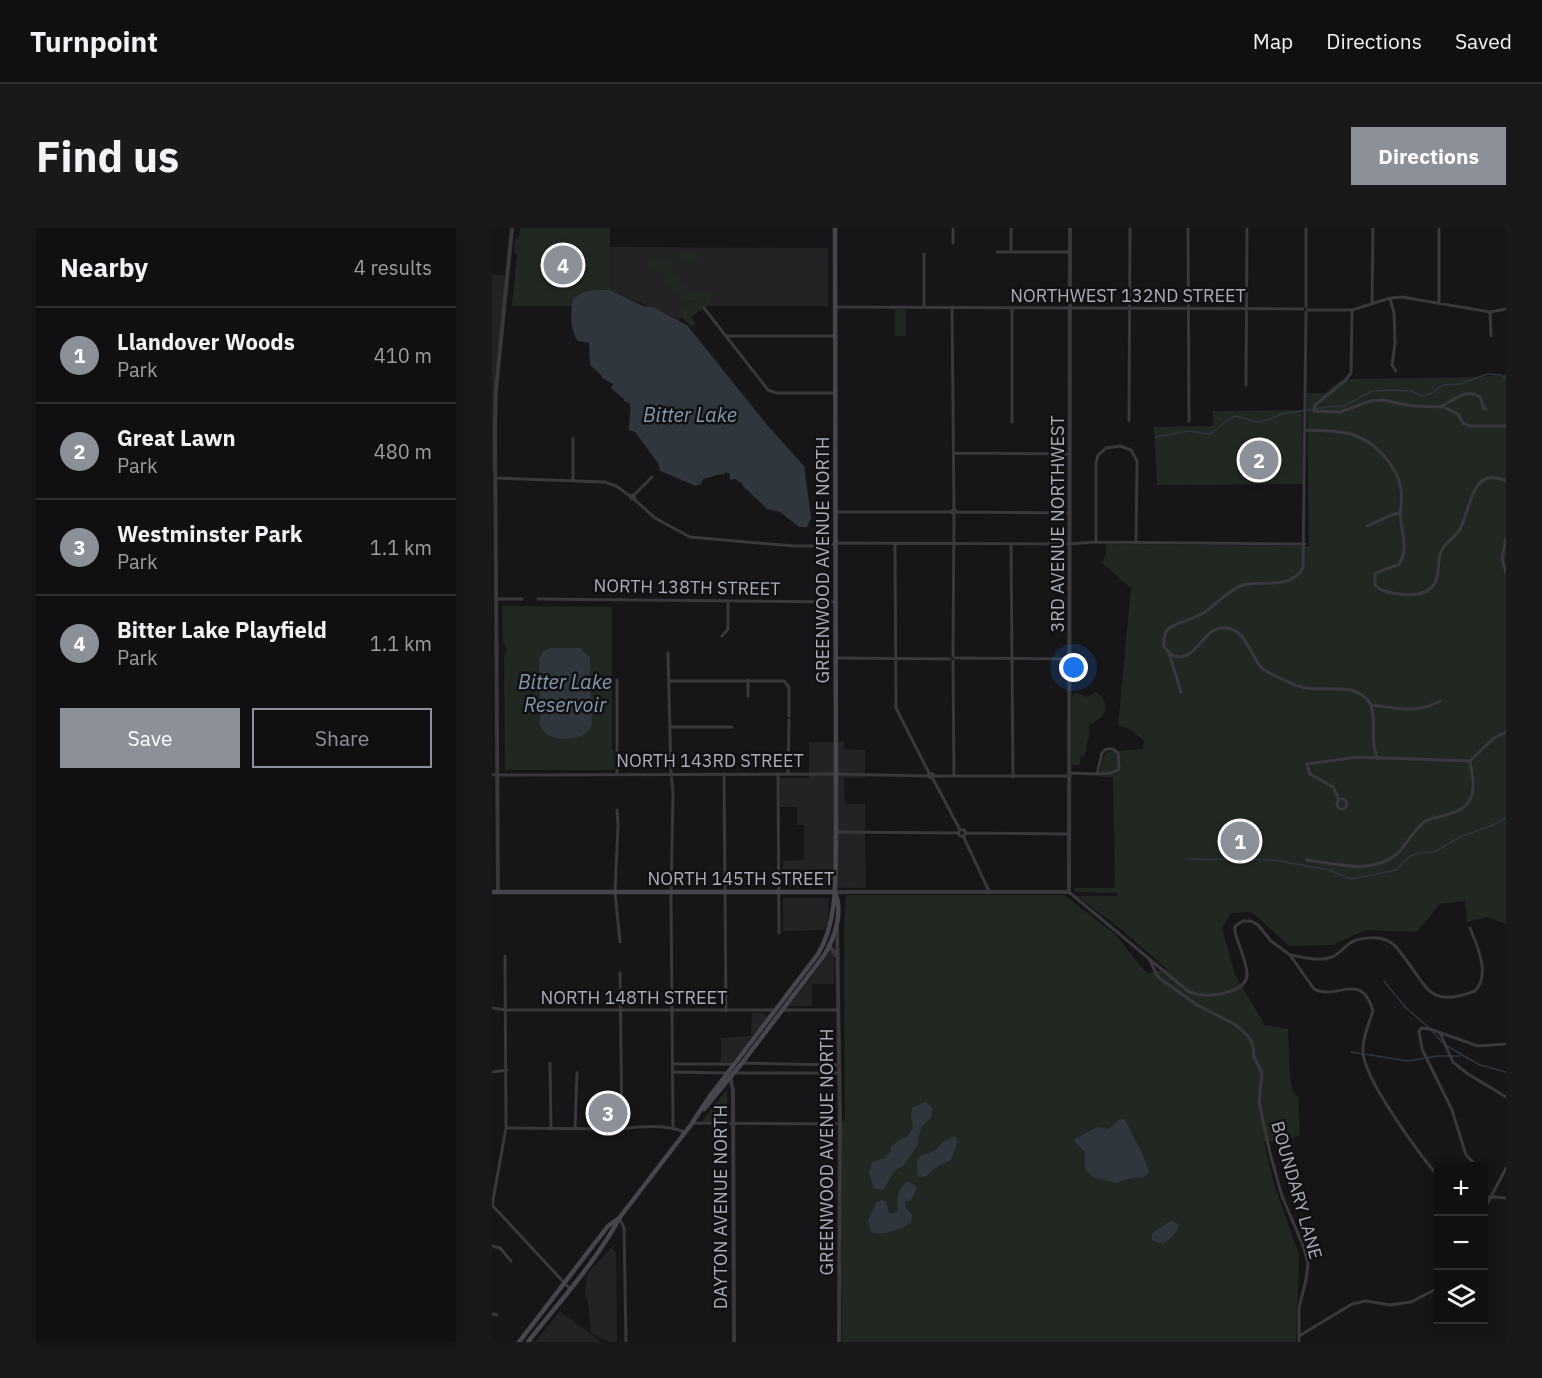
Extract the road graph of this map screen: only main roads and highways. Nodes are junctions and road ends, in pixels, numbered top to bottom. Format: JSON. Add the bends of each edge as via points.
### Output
{"nodes":[{"id":1,"x":835,"y":228,"type":"edge"},
{"id":2,"x":495,"y":892,"type":"edge"},
{"id":3,"x":835,"y":892,"type":"junction"},
{"id":4,"x":731,"y":1074,"type":"junction"},
{"id":5,"x":620,"y":1217,"type":"junction"},
{"id":6,"x":519,"y":1342,"type":"edge"},
{"id":7,"x":528,"y":1342,"type":"edge"}],
"edges":[{"from":1,"to":3,"type":"main road","name":"GREENWOOD AVENUE NORTH"},
{"from":2,"to":3,"type":"main road","name":"NORTH 145TH STREET"},
{"from":3,"to":4,"type":"main road","name":"GREENWOOD AVENUE NORTH","via":[[827,936],[818,954],[733,1064]]},
{"from":3,"to":4,"type":"main road","name":"GREENWOOD AVENUE NORTH","via":[[837,923],[829,946],[784,1010]]},
{"from":4,"to":5,"type":"main road"},
{"from":5,"to":6,"type":"main road","via":[[608,1226]]},
{"from":5,"to":7,"type":"main road"}]}
